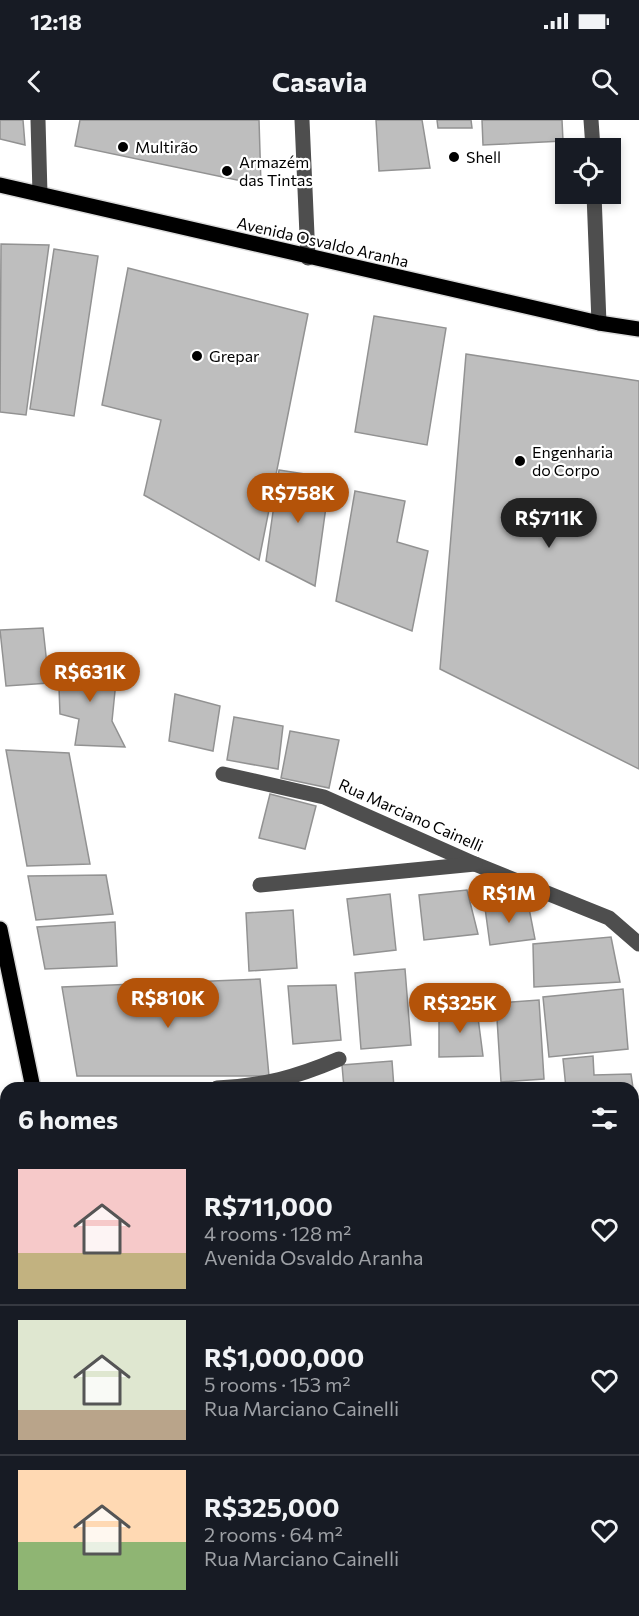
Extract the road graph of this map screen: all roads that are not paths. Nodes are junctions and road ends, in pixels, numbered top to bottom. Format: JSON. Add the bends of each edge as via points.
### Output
{"nodes":[{"id":1,"x":38,"y":120,"type":"edge"},
{"id":2,"x":302,"y":120,"type":"edge"},
{"id":3,"x":591,"y":120,"type":"edge"},
{"id":4,"x":592,"y":138,"type":"edge"},
{"id":5,"x":0,"y":185,"type":"edge"},
{"id":6,"x":40,"y":194,"type":"junction"},
{"id":7,"x":594,"y":204,"type":"edge"},
{"id":8,"x":308,"y":258,"type":"junction"},
{"id":9,"x":599,"y":323,"type":"junction"},
{"id":10,"x":639,"y":329,"type":"edge"},
{"id":11,"x":223,"y":774,"type":"dead end"},
{"id":12,"x":475,"y":864,"type":"junction"},
{"id":13,"x":260,"y":885,"type":"dead end"},
{"id":14,"x":0,"y":929,"type":"edge"},
{"id":15,"x":639,"y":944,"type":"edge"},
{"id":16,"x":339,"y":1059,"type":"dead end"},
{"id":17,"x":32,"y":1082,"type":"edge"},
{"id":18,"x":271,"y":1082,"type":"edge"}],
"edges":[{"from":1,"to":6,"type":"street"},
{"from":2,"to":8,"type":"street"},
{"from":3,"to":4,"type":"street"},
{"from":5,"to":6,"type":"main road","name":"Avenida Osvaldo Aranha"},
{"from":6,"to":8,"type":"main road","name":"Avenida Osvaldo Aranha"},
{"from":7,"to":9,"type":"street"},
{"from":8,"to":9,"type":"main road","name":"Avenida Osvaldo Aranha"},
{"from":9,"to":10,"type":"main road","name":"Avenida Osvaldo Aranha"},
{"from":11,"to":12,"type":"street","name":"Rua Marciano Cainelli","via":[[324,797]]},
{"from":12,"to":13,"type":"street"},
{"from":12,"to":15,"type":"street","name":"Rua Marciano Cainelli","via":[[609,918]]},
{"from":14,"to":17,"type":"main road"},
{"from":16,"to":18,"type":"street"}]}
